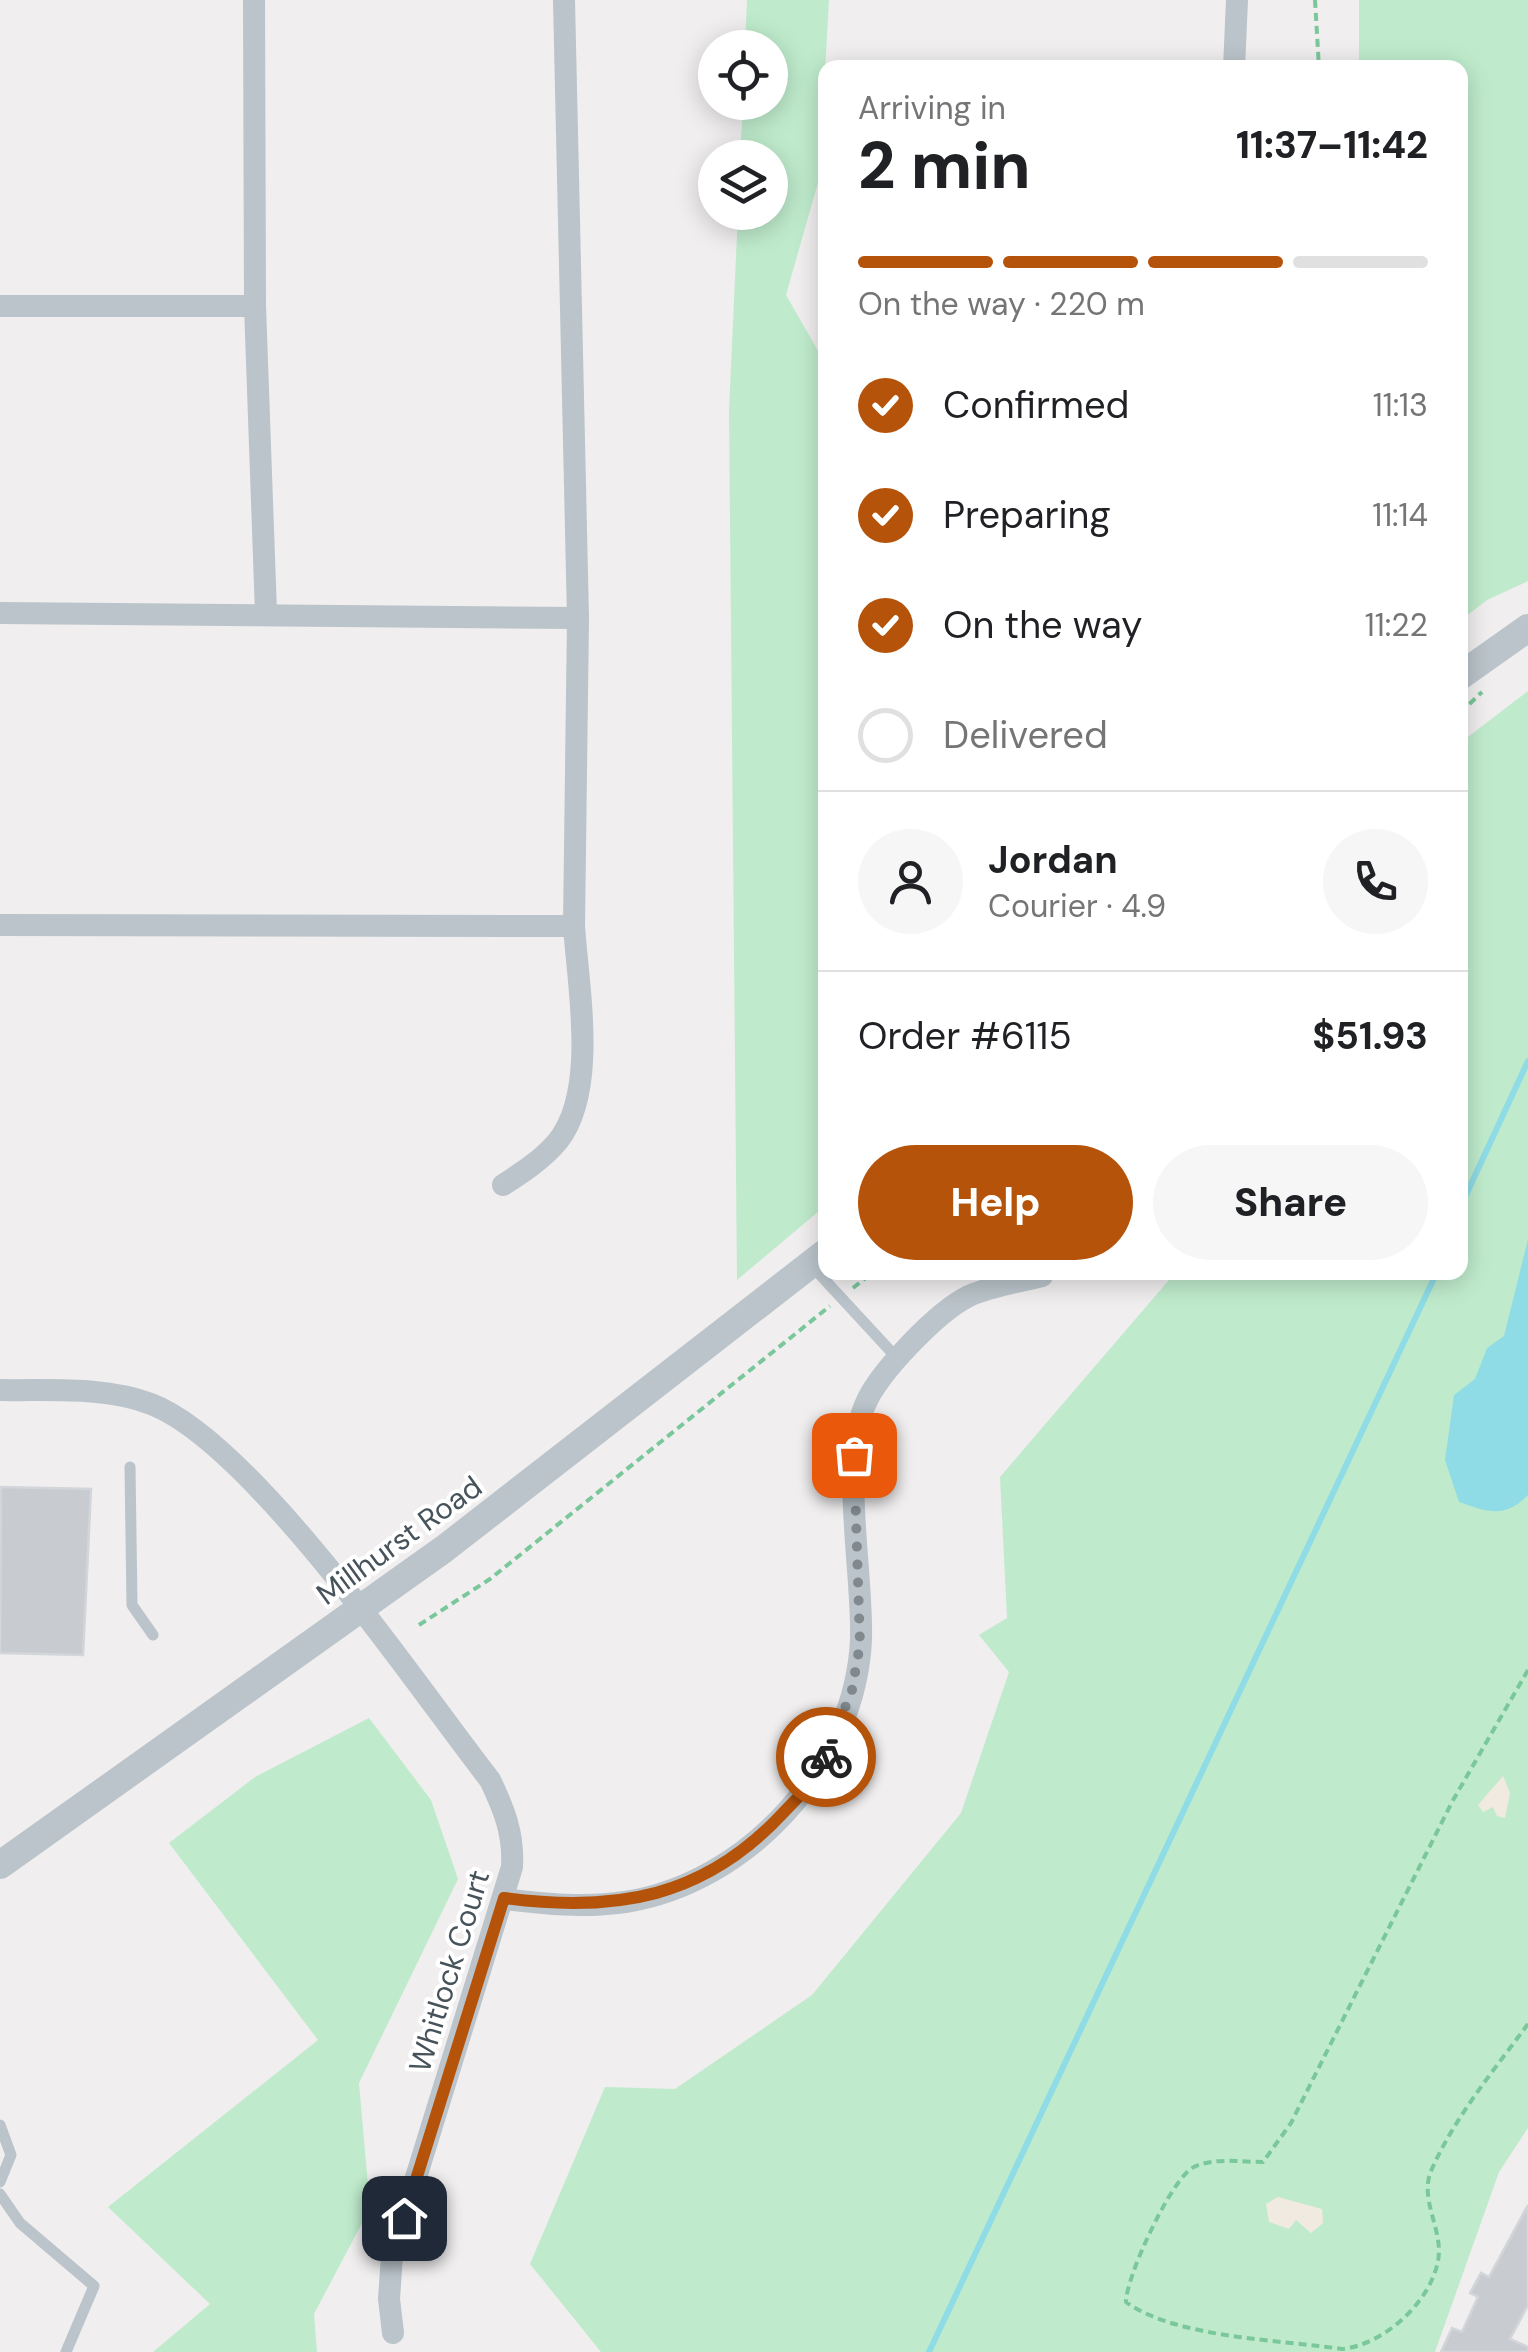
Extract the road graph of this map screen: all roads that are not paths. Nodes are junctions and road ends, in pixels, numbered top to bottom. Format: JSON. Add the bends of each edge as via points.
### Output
{"nodes":[{"id":1,"x":254,"y":0,"type":"edge"},
{"id":2,"x":564,"y":0,"type":"edge"},
{"id":3,"x":1237,"y":0,"type":"edge"},
{"id":4,"x":1234,"y":60,"type":"edge"},
{"id":5,"x":0,"y":306,"type":"edge"},
{"id":6,"x":255,"y":306,"type":"junction"},
{"id":7,"x":266,"y":612,"type":"junction"},
{"id":8,"x":0,"y":613,"type":"edge"},
{"id":9,"x":578,"y":618,"type":"junction"},
{"id":10,"x":1528,"y":628,"type":"edge"},
{"id":11,"x":1468,"y":670,"type":"edge"},
{"id":12,"x":0,"y":925,"type":"edge"},
{"id":13,"x":574,"y":926,"type":"junction"},
{"id":14,"x":504,"y":1185,"type":"dead end"},
{"id":15,"x":818,"y":1259,"type":"edge"},
{"id":16,"x":831,"y":1280,"type":"edge"},
{"id":17,"x":1027,"y":1280,"type":"edge"},
{"id":18,"x":896,"y":1357,"type":"junction"},
{"id":19,"x":0,"y":1390,"type":"edge"},
{"id":20,"x":130,"y":1467,"type":"dead end"},
{"id":21,"x":358,"y":1609,"type":"junction"},
{"id":22,"x":153,"y":1635,"type":"dead end"},
{"id":23,"x":0,"y":1865,"type":"edge"},
{"id":24,"x":504,"y":1898,"type":"junction"},
{"id":25,"x":0,"y":2125,"type":"edge"},
{"id":26,"x":0,"y":2182,"type":"edge"},
{"id":27,"x":0,"y":2194,"type":"edge"},
{"id":28,"x":393,"y":2333,"type":"dead end"},
{"id":29,"x":66,"y":2352,"type":"edge"}],
"edges":[{"from":1,"to":6,"type":"street"},
{"from":2,"to":9,"type":"street"},
{"from":3,"to":4,"type":"street"},
{"from":5,"to":6,"type":"street"},
{"from":6,"to":7,"type":"street"},
{"from":7,"to":8,"type":"street"},
{"from":7,"to":9,"type":"street"},
{"from":9,"to":13,"type":"street"},
{"from":10,"to":11,"type":"street"},
{"from":12,"to":13,"type":"street"},
{"from":13,"to":14,"type":"street","via":[[582,1049],[576,1109],[541,1159]]},
{"from":15,"to":21,"type":"street","name":"Millhurst Road","via":[[574,1452]]},
{"from":16,"to":18,"type":"lane"},
{"from":17,"to":18,"type":"street","via":[[967,1296]]},
{"from":18,"to":24,"type":"street","via":[[864,1407],[854,1455],[860,1644],[852,1690],[819,1775],[758,1840],[687,1885],[627,1902],[567,1906]]},
{"from":19,"to":21,"type":"street","name":"Whitlock Court","via":[[98,1392],[152,1404],[196,1430],[280,1513]]},
{"from":20,"to":22,"type":"lane","via":[[132,1604]]},
{"from":21,"to":23,"type":"street","name":"Millhurst Road"},
{"from":21,"to":24,"type":"street","name":"Whitlock Court","via":[[490,1780],[513,1842]]},
{"from":24,"to":28,"type":"street","name":"Whitlock Court","via":[[392,2255]]},
{"from":25,"to":26,"type":"lane","via":[[11,2155]]},
{"from":27,"to":29,"type":"lane","via":[[20,2223],[94,2286]]}]}
